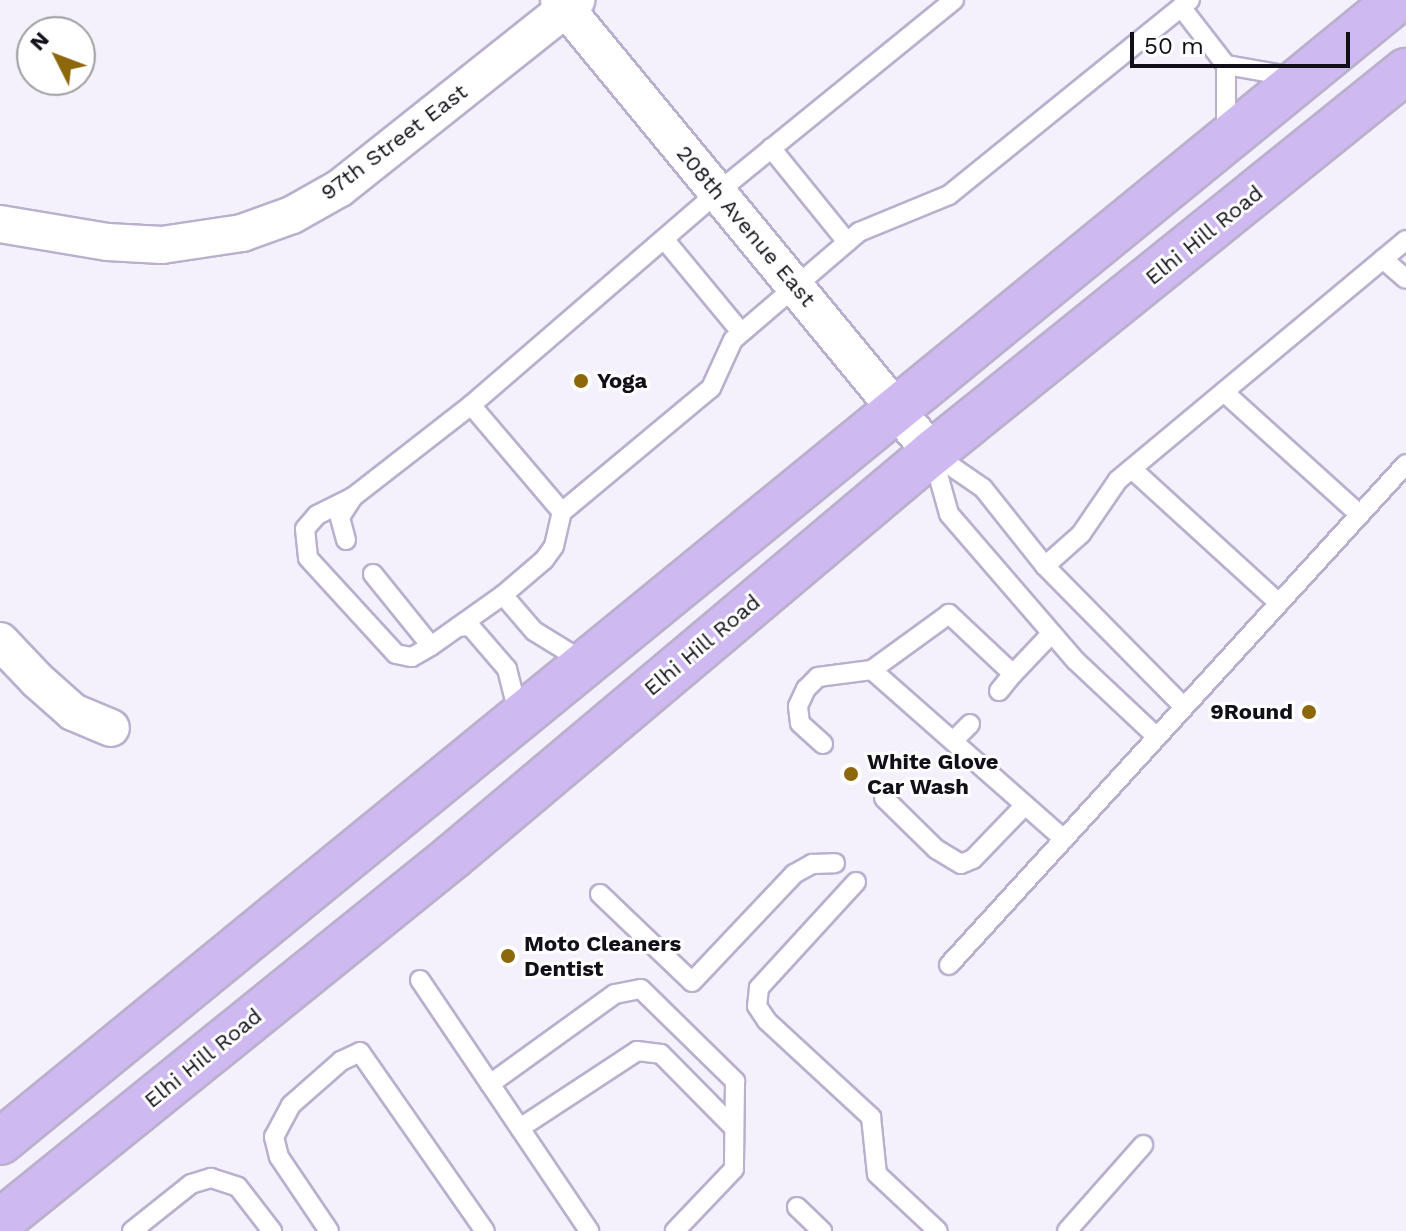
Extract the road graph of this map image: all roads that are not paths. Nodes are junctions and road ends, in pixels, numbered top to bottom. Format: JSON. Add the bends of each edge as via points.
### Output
{"nodes":[{"id":1,"x":954,"y":0,"type":"edge"},
{"id":2,"x":1397,"y":0,"type":"edge"},
{"id":3,"x":567,"y":3,"type":"edge"},
{"id":4,"x":1186,"y":4,"type":"edge"},
{"id":5,"x":1226,"y":65,"type":"junction"},
{"id":6,"x":1406,"y":71,"type":"edge"},
{"id":7,"x":1301,"y":78,"type":"junction"},
{"id":8,"x":1226,"y":139,"type":"junction"},
{"id":9,"x":771,"y":148,"type":"junction"},
{"id":10,"x":718,"y":192,"type":"junction"},
{"id":11,"x":0,"y":224,"type":"edge"},
{"id":12,"x":664,"y":239,"type":"junction"},
{"id":13,"x":1406,"y":240,"type":"edge"},
{"id":14,"x":847,"y":242,"type":"junction"},
{"id":15,"x":1383,"y":259,"type":"junction"},
{"id":16,"x":1406,"y":279,"type":"edge"},
{"id":17,"x":795,"y":286,"type":"junction"},
{"id":18,"x":741,"y":332,"type":"junction"},
{"id":19,"x":1224,"y":392,"type":"junction"},
{"id":20,"x":471,"y":405,"type":"junction"},
{"id":21,"x":895,"y":407,"type":"junction"},
{"id":22,"x":932,"y":453,"type":"junction"},
{"id":23,"x":1406,"y":464,"type":"edge"},
{"id":24,"x":1132,"y":469,"type":"junction"},
{"id":25,"x":353,"y":497,"type":"junction"},
{"id":26,"x":562,"y":512,"type":"junction"},
{"id":27,"x":1360,"y":515,"type":"junction"},
{"id":28,"x":346,"y":540,"type":"dead end"},
{"id":29,"x":1045,"y":566,"type":"junction"},
{"id":30,"x":373,"y":574,"type":"dead end"},
{"id":31,"x":503,"y":595,"type":"junction"},
{"id":32,"x":1279,"y":603,"type":"junction"},
{"id":33,"x":458,"y":627,"type":"junction"},
{"id":34,"x":1051,"y":634,"type":"junction"},
{"id":35,"x":0,"y":641,"type":"edge"},
{"id":36,"x":431,"y":646,"type":"junction"},
{"id":37,"x":586,"y":663,"type":"junction"},
{"id":38,"x":872,"y":670,"type":"junction"},
{"id":39,"x":1013,"y":674,"type":"junction"},
{"id":40,"x":999,"y":691,"type":"dead end"},
{"id":41,"x":1184,"y":707,"type":"junction"},
{"id":42,"x":519,"y":716,"type":"junction"},
{"id":43,"x":970,"y":724,"type":"dead end"},
{"id":44,"x":111,"y":728,"type":"dead end"},
{"id":45,"x":1157,"y":737,"type":"junction"},
{"id":46,"x":953,"y":741,"type":"junction"},
{"id":47,"x":823,"y":744,"type":"dead end"},
{"id":48,"x":884,"y":798,"type":"dead end"},
{"id":49,"x":1025,"y":805,"type":"junction"},
{"id":50,"x":1064,"y":839,"type":"junction"},
{"id":51,"x":835,"y":863,"type":"dead end"},
{"id":52,"x":856,"y":882,"type":"dead end"},
{"id":53,"x":600,"y":894,"type":"dead end"},
{"id":54,"x":949,"y":965,"type":"dead end"},
{"id":55,"x":420,"y":980,"type":"dead end"},
{"id":56,"x":490,"y":1084,"type":"junction"},
{"id":57,"x":520,"y":1128,"type":"junction"},
{"id":58,"x":734,"y":1128,"type":"junction"},
{"id":59,"x":0,"y":1142,"type":"edge"},
{"id":60,"x":1143,"y":1145,"type":"dead end"},
{"id":61,"x":797,"y":1207,"type":"dead end"},
{"id":62,"x":0,"y":1222,"type":"edge"},
{"id":63,"x":132,"y":1231,"type":"edge"},
{"id":64,"x":272,"y":1231,"type":"edge"},
{"id":65,"x":329,"y":1231,"type":"edge"},
{"id":66,"x":485,"y":1231,"type":"edge"},
{"id":67,"x":589,"y":1231,"type":"edge"},
{"id":68,"x":675,"y":1231,"type":"edge"},
{"id":69,"x":822,"y":1231,"type":"edge"},
{"id":70,"x":938,"y":1231,"type":"edge"},
{"id":71,"x":1067,"y":1231,"type":"edge"}],
"edges":[{"from":1,"to":9,"type":"lane"},
{"from":2,"to":7,"type":"main road"},
{"from":3,"to":10,"type":"street","name":"208th Avenue East"},
{"from":3,"to":11,"type":"street","name":"97th Street East","via":[[340,188],[292,215],[242,233],[162,245]]},
{"from":4,"to":5,"type":"lane"},
{"from":4,"to":14,"type":"lane","via":[[949,195],[859,232]]},
{"from":5,"to":7,"type":"lane"},
{"from":5,"to":8,"type":"lane"},
{"from":6,"to":22,"type":"main road","name":"Elhi Hill Road"},
{"from":7,"to":8,"type":"main road"},
{"from":8,"to":21,"type":"main road"},
{"from":9,"to":10,"type":"lane"},
{"from":9,"to":14,"type":"lane"},
{"from":10,"to":12,"type":"lane"},
{"from":10,"to":17,"type":"street","name":"208th Avenue East"},
{"from":12,"to":18,"type":"lane"},
{"from":12,"to":20,"type":"lane"},
{"from":13,"to":15,"type":"lane"},
{"from":14,"to":17,"type":"lane"},
{"from":15,"to":16,"type":"lane"},
{"from":15,"to":19,"type":"lane"},
{"from":17,"to":18,"type":"lane"},
{"from":17,"to":21,"type":"street","name":"208th Avenue East"},
{"from":18,"to":26,"type":"lane","via":[[725,352],[711,388]]},
{"from":19,"to":24,"type":"lane"},
{"from":19,"to":27,"type":"lane"},
{"from":20,"to":25,"type":"lane"},
{"from":20,"to":26,"type":"lane"},
{"from":21,"to":22,"type":"street","name":"208th Avenue East"},
{"from":21,"to":37,"type":"main road"},
{"from":22,"to":29,"type":"lane","via":[[983,488]]},
{"from":22,"to":34,"type":"lane","via":[[949,514]]},
{"from":22,"to":62,"type":"main road","name":"Elhi Hill Road","via":[[452,857]]},
{"from":23,"to":27,"type":"lane"},
{"from":24,"to":29,"type":"lane","via":[[1118,480],[1081,534]]},
{"from":24,"to":32,"type":"lane"},
{"from":25,"to":28,"type":"lane","via":[[340,517]]},
{"from":25,"to":36,"type":"lane","via":[[317,515],[305,529],[308,558],[396,654],[412,657]]},
{"from":26,"to":31,"type":"lane","via":[[554,546]]},
{"from":27,"to":32,"type":"lane"},
{"from":29,"to":41,"type":"lane"},
{"from":30,"to":36,"type":"lane"},
{"from":31,"to":33,"type":"lane"},
{"from":31,"to":37,"type":"lane","via":[[534,631]]},
{"from":32,"to":41,"type":"lane"},
{"from":33,"to":36,"type":"lane"},
{"from":33,"to":42,"type":"lane","via":[[470,626],[507,669]]},
{"from":34,"to":39,"type":"lane"},
{"from":34,"to":45,"type":"lane"},
{"from":35,"to":44,"type":"street","via":[[73,712]]},
{"from":37,"to":42,"type":"main road"},
{"from":38,"to":39,"type":"lane","via":[[949,614]]},
{"from":38,"to":46,"type":"lane"},
{"from":38,"to":47,"type":"lane","via":[[818,677],[806,689],[798,706],[800,723]]},
{"from":39,"to":40,"type":"lane"},
{"from":41,"to":45,"type":"lane"},
{"from":42,"to":59,"type":"main road"},
{"from":43,"to":46,"type":"lane"},
{"from":45,"to":50,"type":"lane"},
{"from":46,"to":49,"type":"lane"},
{"from":48,"to":49,"type":"lane","via":[[936,849],[961,864],[973,859]]},
{"from":49,"to":50,"type":"lane"},
{"from":50,"to":54,"type":"lane"},
{"from":51,"to":53,"type":"lane","via":[[812,864],[794,874],[692,982]]},
{"from":52,"to":70,"type":"lane","via":[[759,988],[757,1006],[871,1117],[877,1174]]},
{"from":55,"to":56,"type":"lane"},
{"from":56,"to":57,"type":"lane"},
{"from":56,"to":58,"type":"lane","via":[[615,994],[641,989],[735,1081]]},
{"from":57,"to":58,"type":"lane","via":[[637,1051],[661,1054]]},
{"from":57,"to":67,"type":"lane"},
{"from":58,"to":68,"type":"lane","via":[[734,1169]]},
{"from":60,"to":71,"type":"lane"},
{"from":61,"to":69,"type":"lane"},
{"from":63,"to":64,"type":"lane","via":[[191,1184],[211,1178],[238,1187]]},
{"from":65,"to":66,"type":"lane","via":[[279,1157],[274,1137],[291,1105],[341,1061],[360,1052]]}]}
